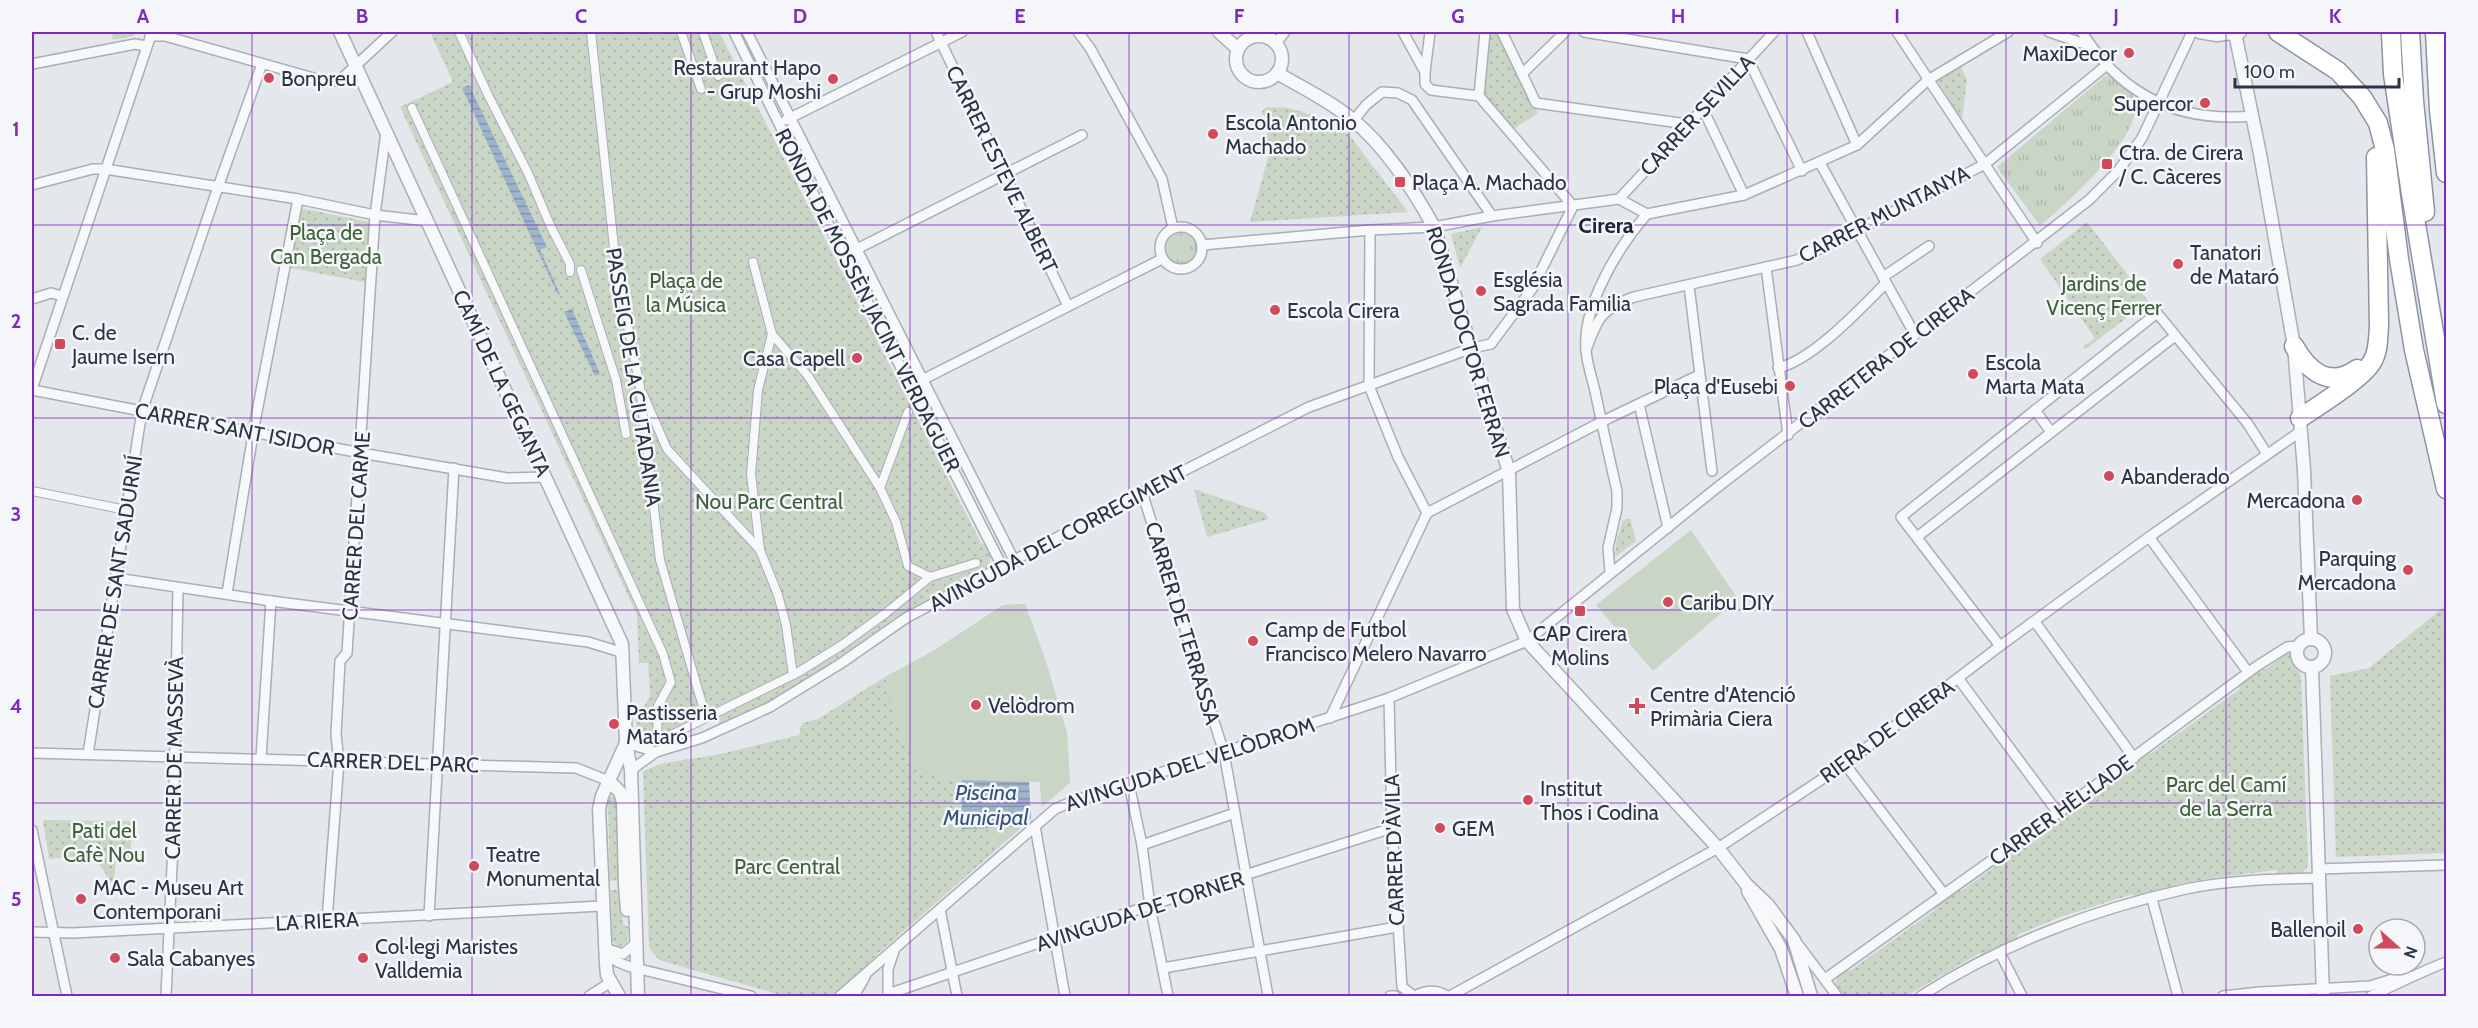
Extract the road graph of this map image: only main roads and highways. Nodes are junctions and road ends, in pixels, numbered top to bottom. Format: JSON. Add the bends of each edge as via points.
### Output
{"nodes":[{"id":1,"x":2278,"y":32,"type":"edge"},
{"id":2,"x":2391,"y":32,"type":"edge"},
{"id":3,"x":2410,"y":32,"type":"edge"},
{"id":4,"x":2437,"y":32,"type":"edge"},
{"id":5,"x":2370,"y":110,"type":"junction"},
{"id":6,"x":2446,"y":173,"type":"edge"},
{"id":7,"x":2378,"y":293,"type":"junction"},
{"id":8,"x":2446,"y":338,"type":"edge"},
{"id":9,"x":2294,"y":346,"type":"road end"},
{"id":10,"x":2446,"y":404,"type":"edge"},
{"id":11,"x":2301,"y":424,"type":"road end"},
{"id":12,"x":2446,"y":489,"type":"edge"}],
"edges":[{"from":1,"to":5,"type":"highway","via":[[2338,71]]},
{"from":2,"to":10,"type":"highway","via":[[2393,74]]},
{"from":3,"to":8,"type":"highway","via":[[2424,206]]},
{"from":4,"to":6,"type":"highway"},
{"from":5,"to":7,"type":"highway","via":[[2376,154]]},
{"from":5,"to":12,"type":"highway","via":[[2385,150],[2407,311]]},
{"from":7,"to":9,"type":"highway","via":[[2373,304],[2371,353],[2352,373],[2338,377],[2322,375],[2308,367]]},
{"from":7,"to":11,"type":"highway","via":[[2379,325],[2373,360]]}]}
